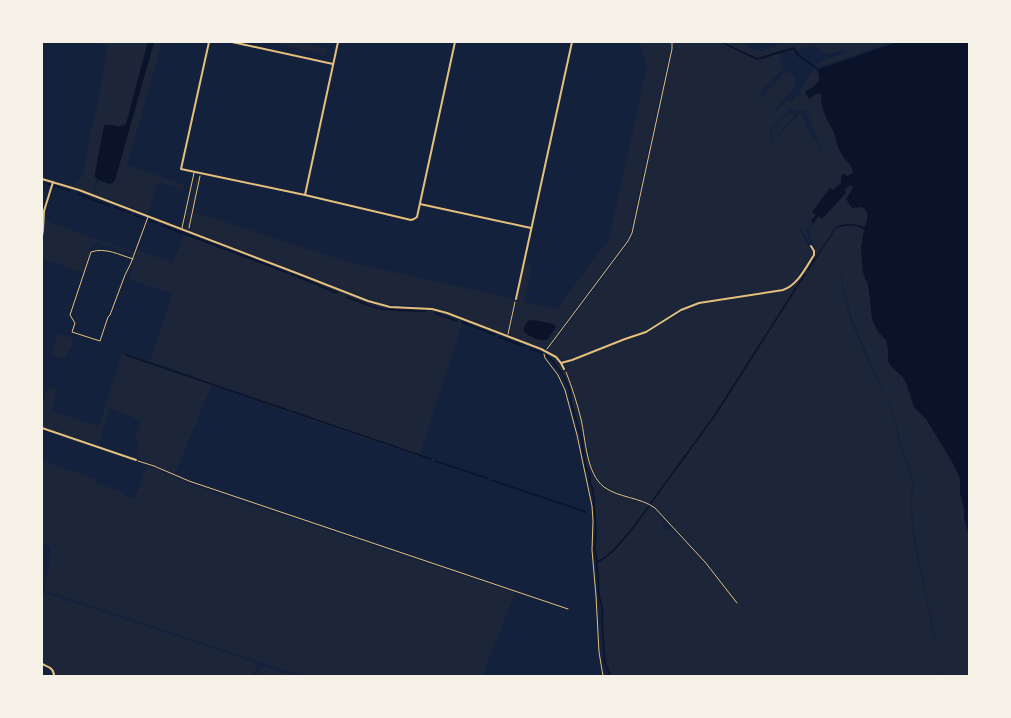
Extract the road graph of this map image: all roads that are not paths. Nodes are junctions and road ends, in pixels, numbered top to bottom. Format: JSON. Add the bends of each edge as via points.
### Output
{"nodes":[{"id":1,"x":209,"y":42,"type":"edge"},
{"id":2,"x":232,"y":42,"type":"edge"},
{"id":3,"x":338,"y":42,"type":"edge"},
{"id":4,"x":455,"y":42,"type":"edge"},
{"id":5,"x":572,"y":42,"type":"edge"},
{"id":6,"x":333,"y":64,"type":"junction"},
{"id":7,"x":194,"y":172,"type":"junction"},
{"id":8,"x":42,"y":179,"type":"edge"},
{"id":9,"x":53,"y":182,"type":"junction"},
{"id":10,"x":305,"y":195,"type":"junction"},
{"id":11,"x":420,"y":204,"type":"junction"},
{"id":12,"x":148,"y":216,"type":"junction"},
{"id":13,"x":531,"y":228,"type":"junction"},
{"id":14,"x":181,"y":229,"type":"junction"},
{"id":15,"x":42,"y":236,"type":"edge"},
{"id":16,"x":811,"y":246,"type":"dead end"},
{"id":17,"x":133,"y":259,"type":"junction"},
{"id":18,"x":516,"y":299,"type":"road end"},
{"id":19,"x":561,"y":363,"type":"junction"},
{"id":20,"x":564,"y":369,"type":"road end"},
{"id":21,"x":42,"y":428,"type":"edge"},
{"id":22,"x":136,"y":460,"type":"road end"},
{"id":23,"x":42,"y":664,"type":"edge"},
{"id":24,"x":54,"y":676,"type":"edge"}],
"edges":[{"from":1,"to":7,"type":"street","via":[[181,169]]},
{"from":2,"to":6,"type":"street"},
{"from":3,"to":6,"type":"street"},
{"from":4,"to":11,"type":"street"},
{"from":5,"to":13,"type":"street"},
{"from":6,"to":10,"type":"street"},
{"from":7,"to":10,"type":"street"},
{"from":7,"to":14,"type":"lane"},
{"from":8,"to":9,"type":"street"},
{"from":9,"to":12,"type":"street"},
{"from":9,"to":15,"type":"street","via":[[44,211]]},
{"from":10,"to":11,"type":"street","via":[[411,220],[417,217]]},
{"from":11,"to":13,"type":"street"},
{"from":12,"to":14,"type":"street"},
{"from":12,"to":17,"type":"lane"},
{"from":13,"to":18,"type":"street"},
{"from":14,"to":19,"type":"street","via":[[368,301],[390,307],[432,309],[447,313],[546,351]]},
{"from":16,"to":19,"type":"street","via":[[814,254],[789,288],[691,305],[646,332]]},
{"from":17,"to":17,"type":"lane","via":[[100,341],[72,332],[75,323],[70,315],[91,252],[110,251]]},
{"from":19,"to":20,"type":"street"},
{"from":21,"to":22,"type":"street"},
{"from":23,"to":24,"type":"street","via":[[51,669]]}]}
